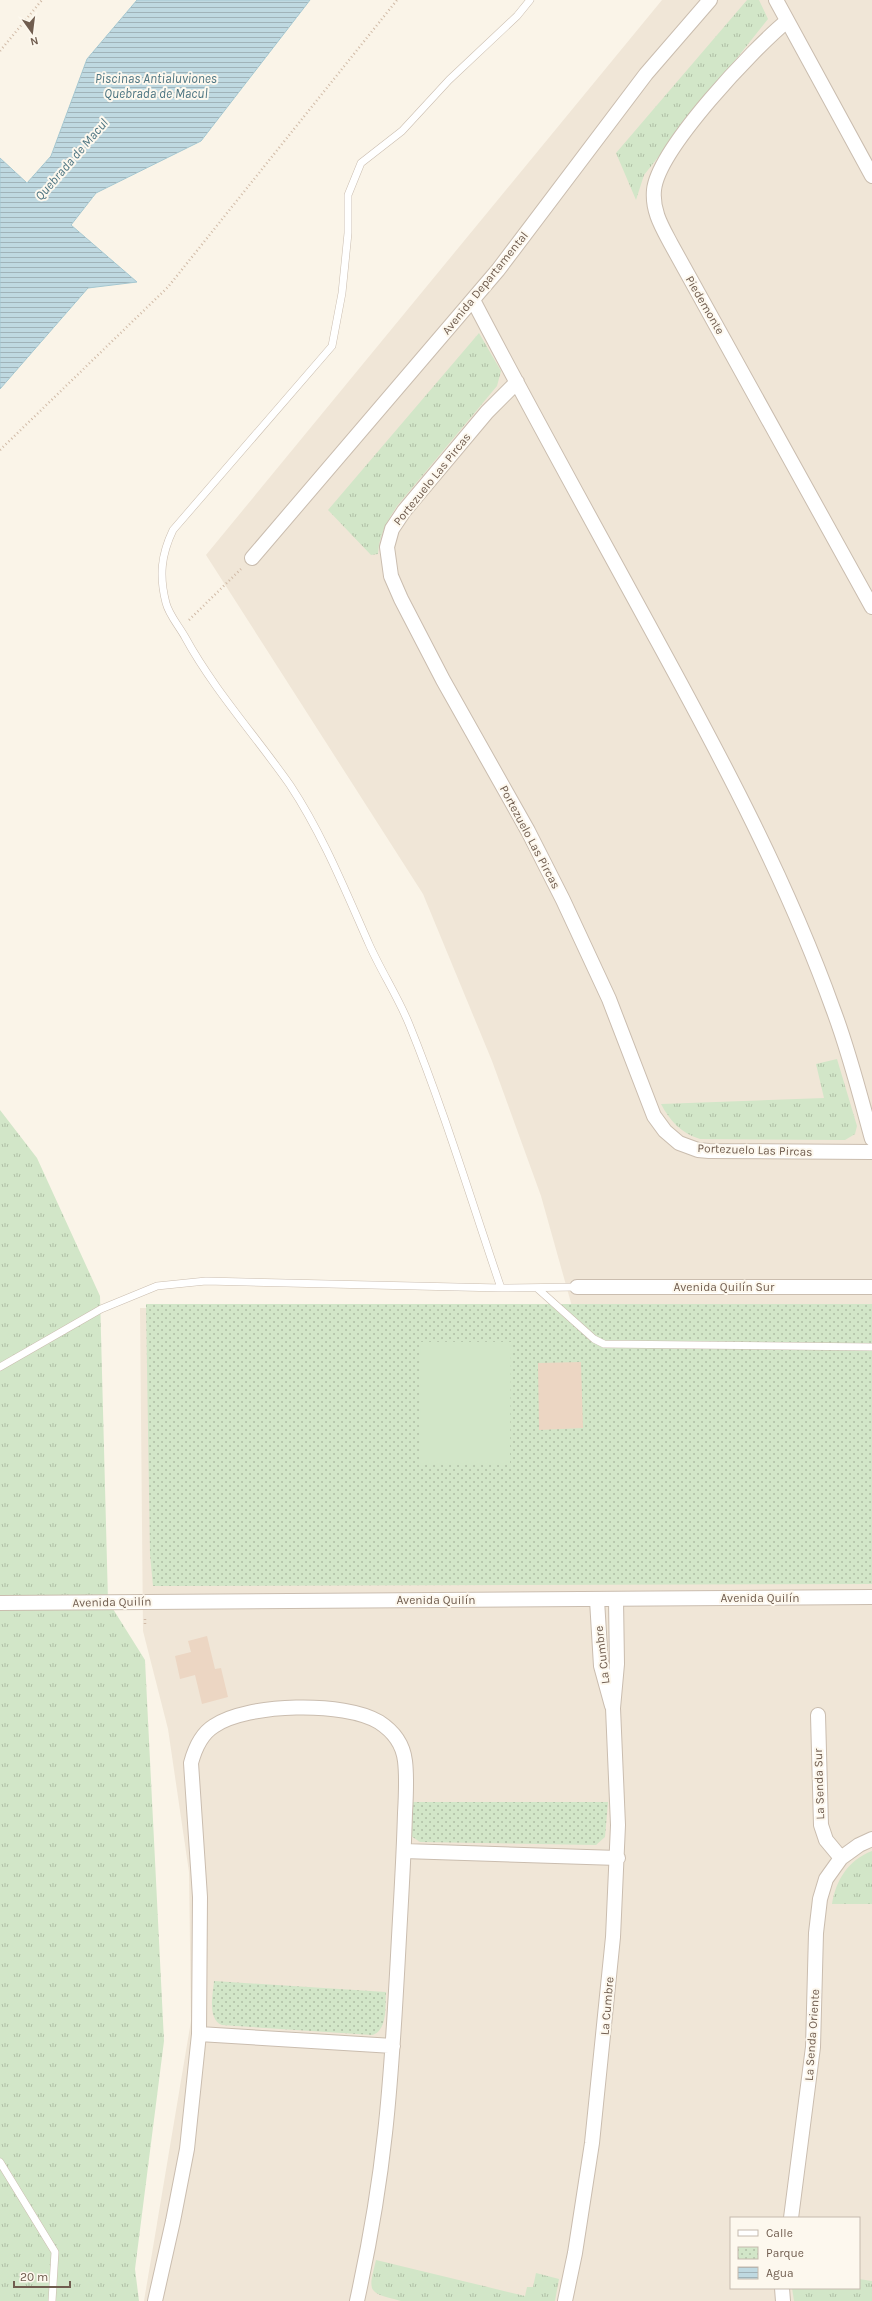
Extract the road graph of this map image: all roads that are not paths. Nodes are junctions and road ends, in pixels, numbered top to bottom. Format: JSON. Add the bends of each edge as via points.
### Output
{"nodes":[{"id":1,"x":530,"y":0,"type":"edge"},
{"id":2,"x":710,"y":0,"type":"edge"},
{"id":3,"x":776,"y":0,"type":"edge"},
{"id":4,"x":787,"y":21,"type":"junction"},
{"id":5,"x":872,"y":176,"type":"edge"},
{"id":6,"x":473,"y":300,"type":"junction"},
{"id":7,"x":516,"y":382,"type":"junction"},
{"id":8,"x":252,"y":558,"type":"road end"},
{"id":9,"x":872,"y":607,"type":"edge"},
{"id":10,"x":872,"y":1139,"type":"edge"},
{"id":11,"x":872,"y":1152,"type":"edge"},
{"id":12,"x":577,"y":1287,"type":"joint"},
{"id":13,"x":872,"y":1287,"type":"edge"},
{"id":14,"x":501,"y":1288,"type":"junction"},
{"id":15,"x":536,"y":1288,"type":"junction"},
{"id":16,"x":872,"y":1347,"type":"edge"},
{"id":17,"x":0,"y":1367,"type":"edge"},
{"id":18,"x":872,"y":1598,"type":"edge"},
{"id":19,"x":597,"y":1600,"type":"junction"},
{"id":20,"x":616,"y":1600,"type":"junction"},
{"id":21,"x":0,"y":1603,"type":"edge"},
{"id":22,"x":613,"y":1708,"type":"junction"},
{"id":23,"x":818,"y":1715,"type":"dead end"},
{"id":24,"x":872,"y":1839,"type":"edge"},
{"id":25,"x":404,"y":1851,"type":"junction"},
{"id":26,"x":618,"y":1858,"type":"junction"},
{"id":27,"x":841,"y":1858,"type":"junction"},
{"id":28,"x":199,"y":2034,"type":"junction"},
{"id":29,"x":393,"y":2046,"type":"junction"},
{"id":30,"x":0,"y":2162,"type":"edge"},
{"id":31,"x":790,"y":2217,"type":"edge"},
{"id":32,"x":782,"y":2289,"type":"edge"},
{"id":33,"x":52,"y":2301,"type":"edge"},
{"id":34,"x":155,"y":2301,"type":"edge"},
{"id":35,"x":359,"y":2301,"type":"edge"},
{"id":36,"x":565,"y":2301,"type":"edge"},
{"id":37,"x":783,"y":2301,"type":"edge"}],
"edges":[{"from":1,"to":14,"type":"lane","via":[[517,16],[449,80],[402,131],[360,163],[348,195],[348,233],[342,293],[332,346],[173,530],[164,549],[162,586],[167,606],[180,629],[220,691],[290,786],[328,851],[373,953],[408,1022],[456,1152]]},
{"from":2,"to":6,"type":"street","name":"Avenida Departamental","via":[[646,74]]},
{"from":3,"to":4,"type":"street"},
{"from":4,"to":5,"type":"street"},
{"from":4,"to":9,"type":"street","name":"Piedemonte","via":[[731,76],[670,153],[656,179],[655,209],[671,244]]},
{"from":6,"to":7,"type":"street"},
{"from":6,"to":8,"type":"street","name":"Avenida Departamental"},
{"from":7,"to":10,"type":"street","via":[[695,710],[768,854],[798,920],[834,1011]]},
{"from":7,"to":11,"type":"street","name":"Portezuelo Las Pircas","via":[[408,505],[392,529],[387,556],[395,586],[432,661],[524,824],[563,900],[609,999],[650,1108],[665,1131],[688,1147],[709,1151]]},
{"from":12,"to":13,"type":"street","name":"Avenida Quilín Sur"},
{"from":12,"to":15,"type":"lane"},
{"from":14,"to":15,"type":"lane"},
{"from":14,"to":17,"type":"lane","via":[[206,1281],[157,1286],[101,1309]]},
{"from":15,"to":16,"type":"lane","via":[[594,1339],[604,1344]]},
{"from":18,"to":20,"type":"street","name":"Avenida Quilín"},
{"from":19,"to":20,"type":"street","name":"Avenida Quilín"},
{"from":19,"to":21,"type":"street","name":"Avenida Quilín"},
{"from":19,"to":22,"type":"street","name":"La Cumbre","via":[[601,1666]]},
{"from":20,"to":22,"type":"street","name":"La Cumbre","via":[[618,1664]]},
{"from":22,"to":26,"type":"street","name":"La Cumbre"},
{"from":23,"to":27,"type":"street","name":"La Senda Sur","via":[[820,1825],[826,1840]]},
{"from":24,"to":27,"type":"street"},
{"from":25,"to":26,"type":"street"},
{"from":25,"to":28,"type":"street","via":[[405,1760],[398,1739],[390,1729],[378,1721],[343,1711],[279,1708],[226,1719],[206,1732],[194,1752],[191,1773],[200,1897]]},
{"from":25,"to":29,"type":"street"},
{"from":26,"to":36,"type":"street","name":"La Cumbre","via":[[610,1976],[594,2128]]},
{"from":27,"to":31,"type":"street","name":"La Senda Oriente","via":[[826,1879],[818,1909],[812,2054]]},
{"from":28,"to":29,"type":"street"},
{"from":28,"to":34,"type":"street","via":[[187,2149],[174,2221]]},
{"from":29,"to":35,"type":"street","via":[[379,2179]]},
{"from":30,"to":33,"type":"lane","via":[[55,2252]]},
{"from":32,"to":37,"type":"street"}]}
